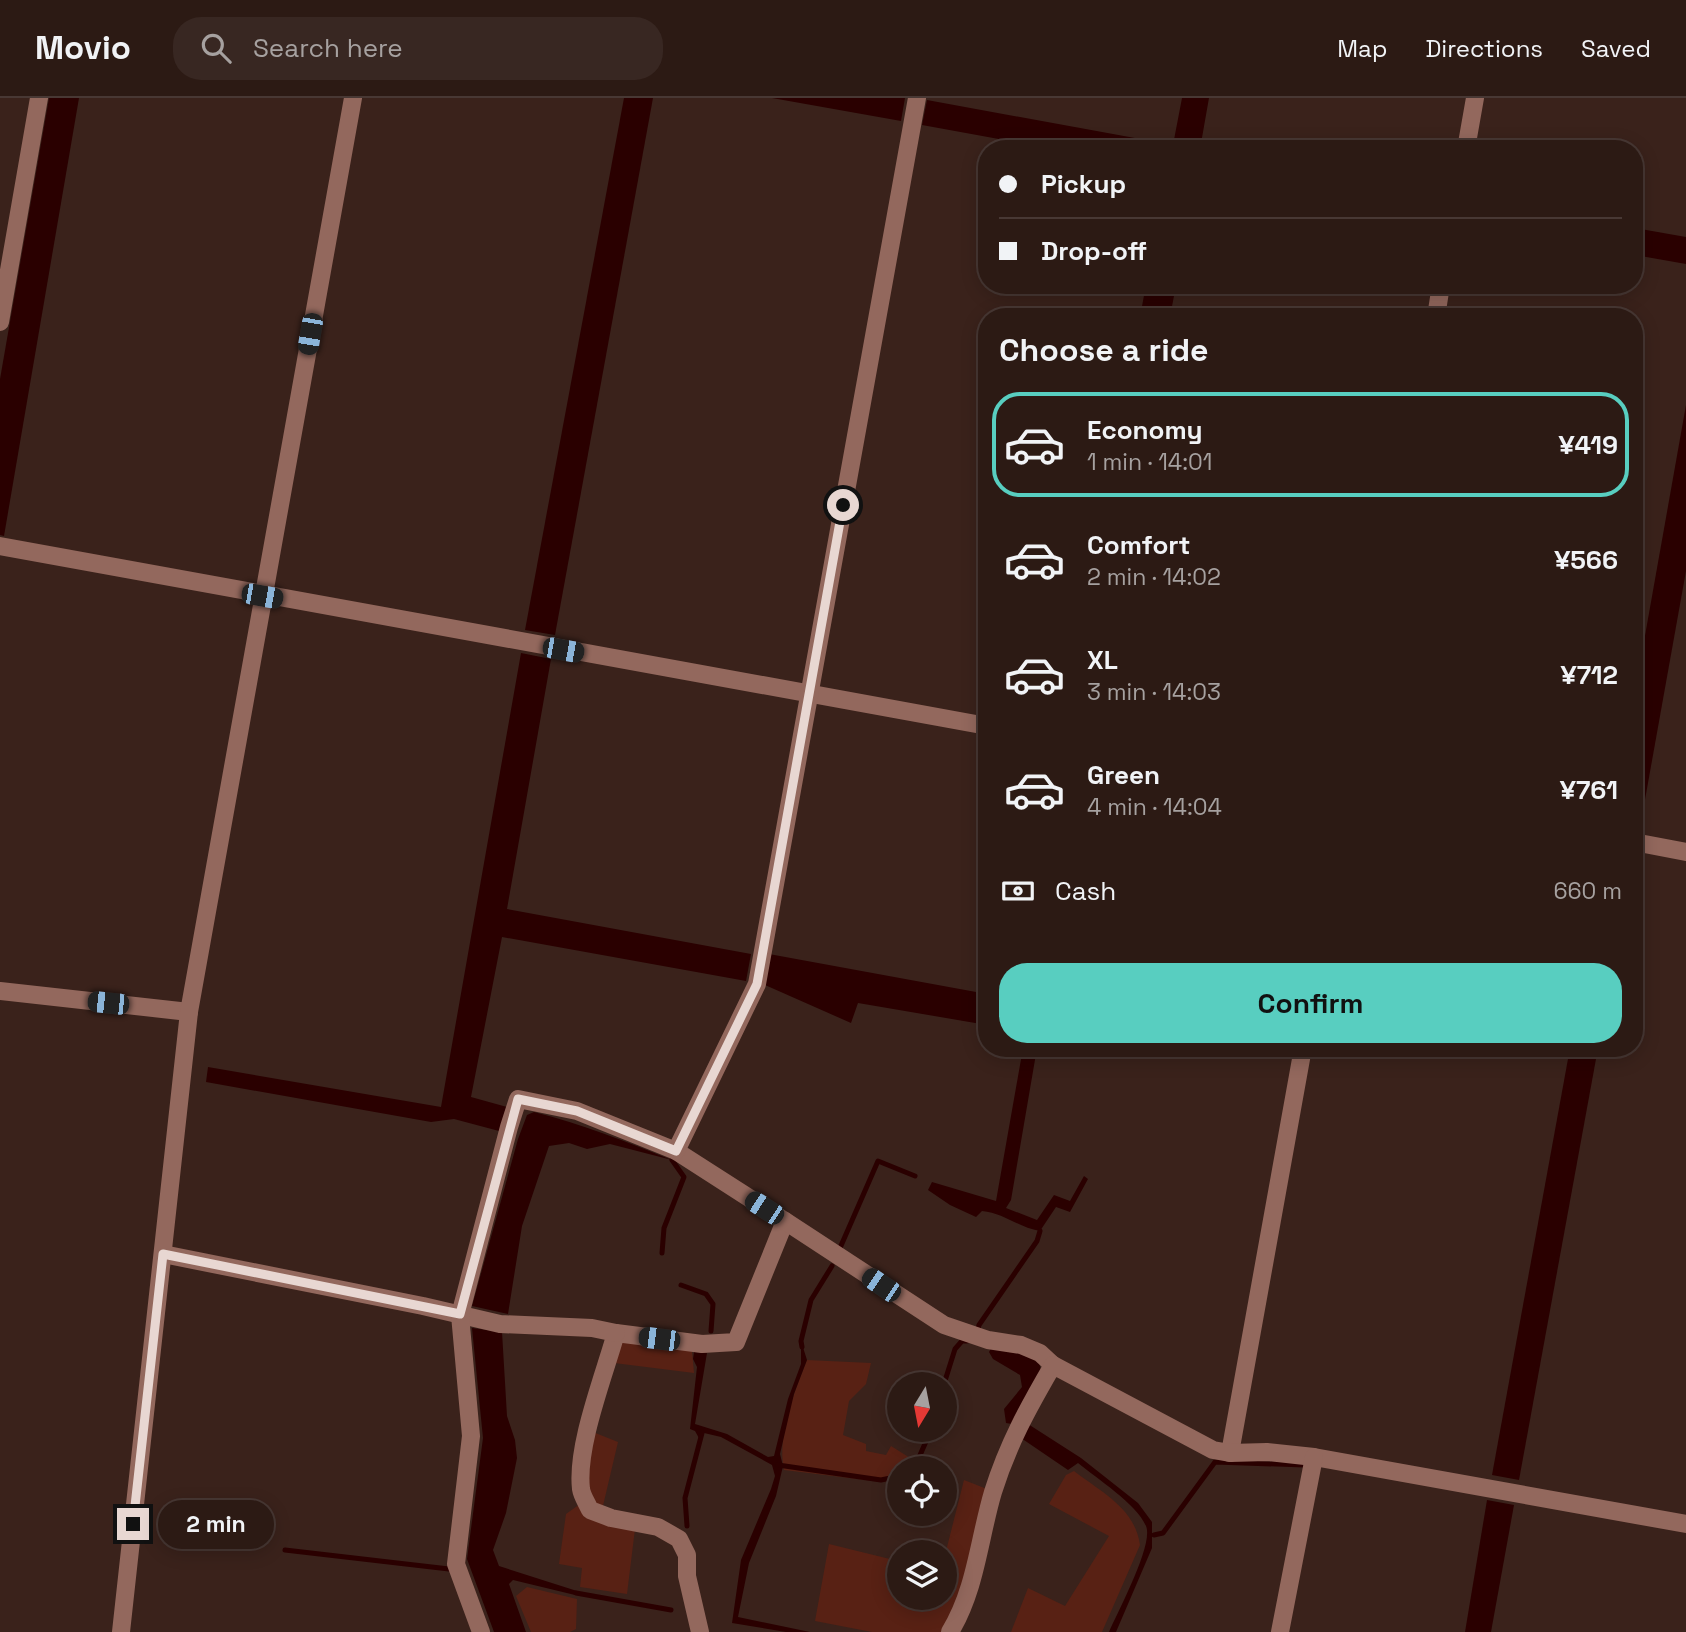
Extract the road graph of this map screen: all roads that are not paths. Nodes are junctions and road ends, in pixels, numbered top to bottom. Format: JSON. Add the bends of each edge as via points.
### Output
{"nodes":[{"id":1,"x":39,"y":98,"type":"edge"},
{"id":2,"x":353,"y":98,"type":"edge"},
{"id":3,"x":917,"y":98,"type":"edge"},
{"id":4,"x":1475,"y":98,"type":"edge"},
{"id":5,"x":1468,"y":140,"type":"edge"},
{"id":6,"x":0,"y":321,"type":"edge"},
{"id":7,"x":0,"y":546,"type":"edge"},
{"id":8,"x":262,"y":596,"type":"junction"},
{"id":9,"x":809,"y":695,"type":"junction"},
{"id":10,"x":978,"y":724,"type":"edge"},
{"id":11,"x":1643,"y":844,"type":"edge"},
{"id":12,"x":1686,"y":852,"type":"edge"},
{"id":13,"x":0,"y":991,"type":"edge"},
{"id":14,"x":189,"y":1012,"type":"junction"},
{"id":15,"x":1301,"y":1057,"type":"edge"},
{"id":16,"x":676,"y":1151,"type":"junction"},
{"id":17,"x":785,"y":1222,"type":"junction"},
{"id":18,"x":163,"y":1254,"type":"junction"},
{"id":19,"x":460,"y":1314,"type":"junction"},
{"id":20,"x":616,"y":1333,"type":"junction"},
{"id":21,"x":1053,"y":1365,"type":"junction"},
{"id":22,"x":1230,"y":1453,"type":"junction"},
{"id":23,"x":1314,"y":1457,"type":"junction"},
{"id":24,"x":1686,"y":1524,"type":"edge"},
{"id":25,"x":121,"y":1632,"type":"edge"},
{"id":26,"x":481,"y":1632,"type":"edge"},
{"id":27,"x":700,"y":1632,"type":"edge"},
{"id":28,"x":950,"y":1632,"type":"edge"},
{"id":29,"x":1280,"y":1632,"type":"edge"}],
"edges":[{"from":1,"to":6,"type":"street"},
{"from":2,"to":8,"type":"street"},
{"from":3,"to":9,"type":"street"},
{"from":4,"to":5,"type":"street"},
{"from":7,"to":8,"type":"street"},
{"from":8,"to":9,"type":"street"},
{"from":8,"to":14,"type":"street"},
{"from":9,"to":10,"type":"street"},
{"from":9,"to":16,"type":"street","via":[[757,984]]},
{"from":11,"to":12,"type":"street"},
{"from":13,"to":14,"type":"street"},
{"from":14,"to":18,"type":"street"},
{"from":15,"to":22,"type":"street"},
{"from":16,"to":17,"type":"street"},
{"from":16,"to":19,"type":"street","via":[[577,1111],[518,1099]]},
{"from":17,"to":20,"type":"street","via":[[736,1342],[702,1344]]},
{"from":17,"to":21,"type":"street","via":[[944,1325],[1021,1345]]},
{"from":18,"to":19,"type":"street"},
{"from":18,"to":25,"type":"street"},
{"from":19,"to":20,"type":"street","via":[[499,1324]]},
{"from":19,"to":26,"type":"street","via":[[471,1436],[456,1564]]},
{"from":20,"to":27,"type":"street","via":[[585,1441],[580,1466],[582,1493],[590,1510],[658,1527],[680,1539]]},
{"from":21,"to":22,"type":"street","via":[[1213,1450]]},
{"from":21,"to":28,"type":"street","via":[[1009,1446],[979,1558],[961,1614]]},
{"from":22,"to":23,"type":"street"},
{"from":23,"to":24,"type":"street"},
{"from":23,"to":29,"type":"street"}]}
